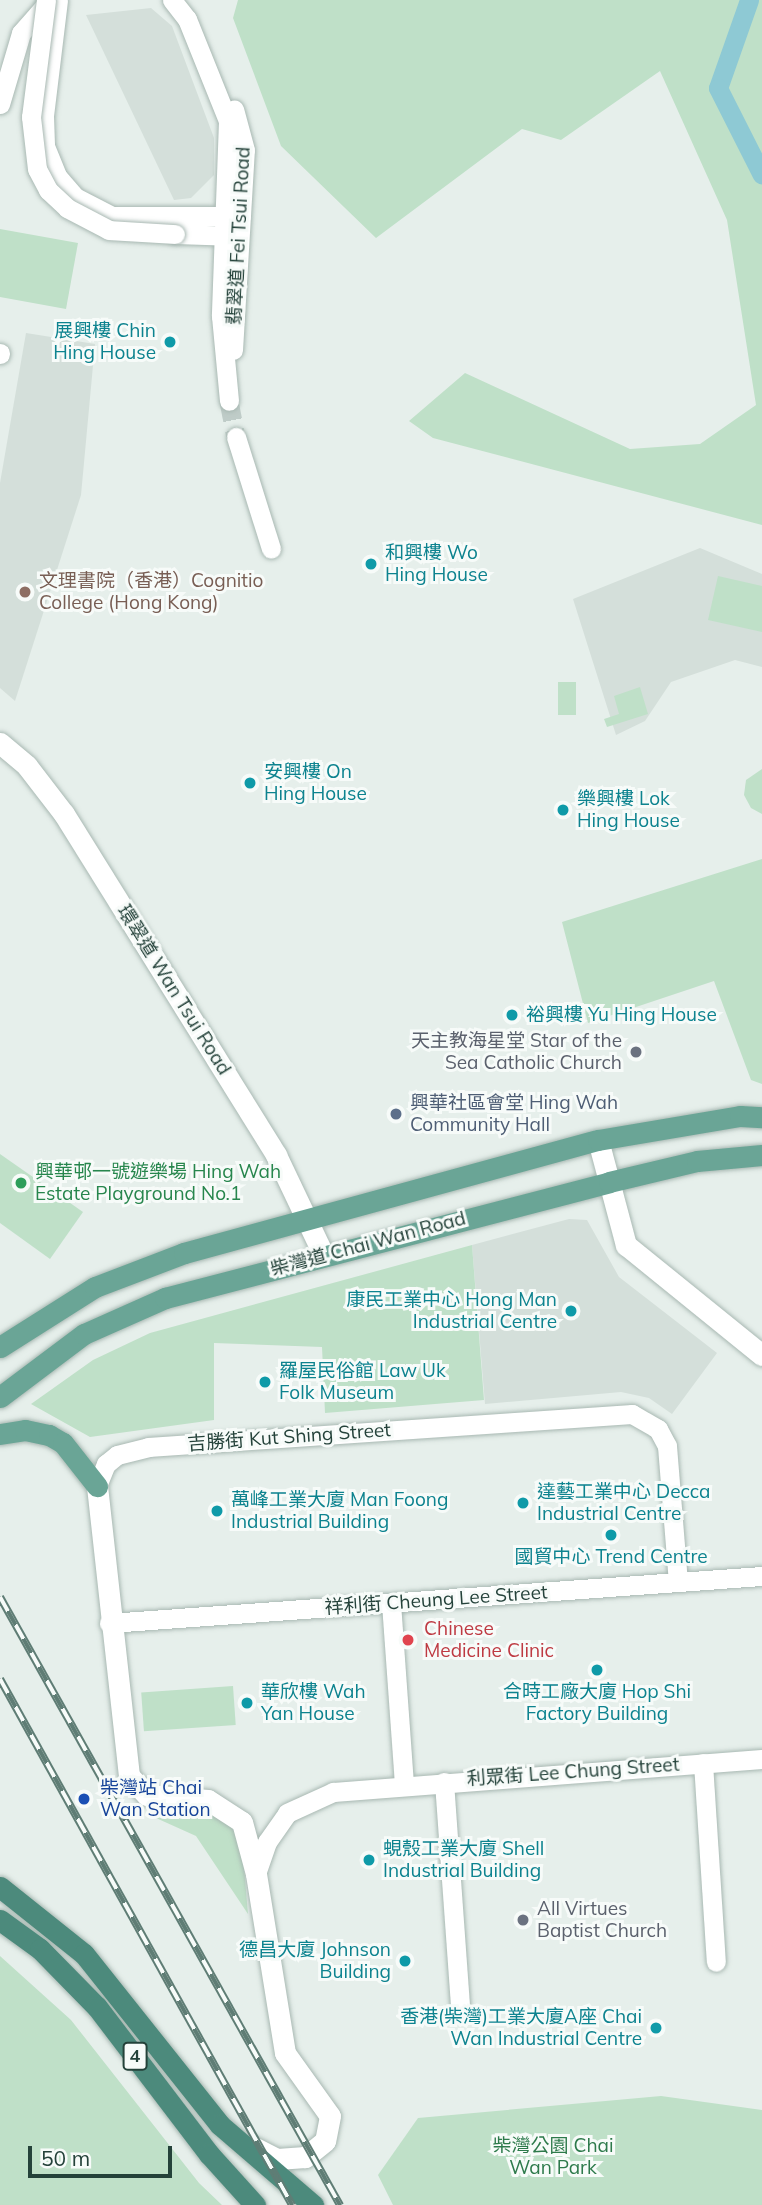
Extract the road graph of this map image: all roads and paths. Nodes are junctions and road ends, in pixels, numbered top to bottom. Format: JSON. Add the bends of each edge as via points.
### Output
{"nodes":[{"id":1,"x":48,"y":0,"type":"edge"},
{"id":2,"x":58,"y":0,"type":"edge"},
{"id":3,"x":172,"y":0,"type":"edge"},
{"id":4,"x":0,"y":104,"type":"edge"},
{"id":5,"x":177,"y":225,"type":"junction"},
{"id":6,"x":232,"y":226,"type":"junction"},
{"id":7,"x":234,"y":399,"type":"tunnel mouth"},
{"id":8,"x":242,"y":441,"type":"tunnel mouth"},
{"id":9,"x":271,"y":549,"type":"dead end"},
{"id":10,"x":0,"y":743,"type":"edge"},
{"id":11,"x":762,"y":1117,"type":"edge"},
{"id":12,"x":598,"y":1140,"type":"junction"},
{"id":13,"x":762,"y":1155,"type":"edge"},
{"id":14,"x":609,"y":1182,"type":"junction"},
{"id":15,"x":310,"y":1219,"type":"junction"},
{"id":16,"x":323,"y":1254,"type":"junction"},
{"id":17,"x":0,"y":1347,"type":"edge"},
{"id":18,"x":762,"y":1354,"type":"edge"},
{"id":19,"x":0,"y":1397,"type":"edge"},
{"id":20,"x":0,"y":1434,"type":"edge"},
{"id":21,"x":97,"y":1486,"type":"junction"},
{"id":22,"x":762,"y":1576,"type":"edge"},
{"id":23,"x":678,"y":1582,"type":"junction"},
{"id":24,"x":391,"y":1603,"type":"junction"},
{"id":25,"x":109,"y":1623,"type":"junction"},
{"id":26,"x":762,"y":1759,"type":"edge"},
{"id":27,"x":703,"y":1763,"type":"junction"},
{"id":28,"x":444,"y":1782,"type":"junction"},
{"id":29,"x":404,"y":1785,"type":"junction"},
{"id":30,"x":256,"y":1874,"type":"junction"},
{"id":31,"x":0,"y":1886,"type":"edge"},
{"id":32,"x":0,"y":1920,"type":"edge"},
{"id":33,"x":716,"y":1962,"type":"dead end"},
{"id":34,"x":460,"y":2006,"type":"dead end"},
{"id":35,"x":219,"y":2125,"type":"junction"},
{"id":36,"x":255,"y":2205,"type":"edge"},
{"id":37,"x":313,"y":2205,"type":"edge"}],
"edges":[{"from":1,"to":4,"type":"street","via":[[21,33]]},
{"from":1,"to":5,"type":"street","bridge":true,"via":[[31,117],[37,169],[48,190],[67,208],[109,230]]},
{"from":2,"to":5,"type":"street","via":[[44,116],[45,146],[57,176],[75,197],[113,216]]},
{"from":3,"to":6,"type":"street","name":"翡翠道 Fei Tsui Road","via":[[215,82],[230,135]]},
{"from":5,"to":6,"type":"street"},
{"from":6,"to":7,"type":"street","name":"翡翠道 Fei Tsui Road"},
{"from":8,"to":9,"type":"street"},
{"from":10,"to":15,"type":"street","name":"環翠道 Wan Tsui Road","via":[[27,766],[64,814],[276,1155]]},
{"from":11,"to":12,"type":"main road","name":"柴灣道 Chai Wan Road","via":[[728,1117]]},
{"from":12,"to":14,"type":"street"},
{"from":12,"to":15,"type":"main road","name":"柴灣道 Chai Wan Road"},
{"from":13,"to":14,"type":"main road","name":"柴灣道 Chai Wan Road","via":[[697,1161]]},
{"from":14,"to":16,"type":"main road","name":"柴灣道 Chai Wan Road"},
{"from":14,"to":18,"type":"street","via":[[622,1235],[633,1255]]},
{"from":15,"to":16,"type":"street","name":"環翠道 Wan Tsui Road"},
{"from":15,"to":17,"type":"main road","name":"柴灣道 Chai Wan Road","via":[[124,1274],[62,1305]]},
{"from":16,"to":19,"type":"main road","name":"柴灣道 Chai Wan Road","via":[[165,1298],[112,1320],[54,1354]]},
{"from":20,"to":21,"type":"main road","via":[[25,1430],[49,1435],[63,1443]]},
{"from":21,"to":23,"type":"street","name":"吉勝街 Kut Shing Street","via":[[106,1464],[117,1455],[148,1447],[632,1414],[658,1429],[667,1446]]},
{"from":21,"to":25,"type":"street"},
{"from":22,"to":23,"type":"street","name":"祥利街 Cheung Lee Street"},
{"from":23,"to":24,"type":"street","name":"祥利街 Cheung Lee Street"},
{"from":24,"to":25,"type":"street","name":"祥利街 Cheung Lee Street"},
{"from":24,"to":29,"type":"street"},
{"from":25,"to":30,"type":"street","via":[[122,1752],[129,1776],[147,1795],[208,1800],[234,1813],[247,1835]]},
{"from":26,"to":27,"type":"street","name":"利眾街 Lee Chung Street"},
{"from":27,"to":28,"type":"street","name":"利眾街 Lee Chung Street"},
{"from":27,"to":33,"type":"street","name":"利眾街 Lee Chung Street"},
{"from":28,"to":29,"type":"street","name":"利眾街 Lee Chung Street"},
{"from":28,"to":34,"type":"street","name":"利眾街 Lee Chung Street"},
{"from":29,"to":30,"type":"street","name":"利眾街 Lee Chung Street","via":[[333,1792],[300,1804],[272,1832]]},
{"from":30,"to":35,"type":"street","via":[[285,2053],[327,2108],[330,2124],[320,2148],[288,2161],[268,2156]]},
{"from":31,"to":35,"type":"highway","number":"4","via":[[51,1923],[104,1975]]},
{"from":32,"to":36,"type":"highway","number":"4","via":[[40,1949],[97,2007],[217,2164]]},
{"from":35,"to":37,"type":"highway","number":"4"}]}
